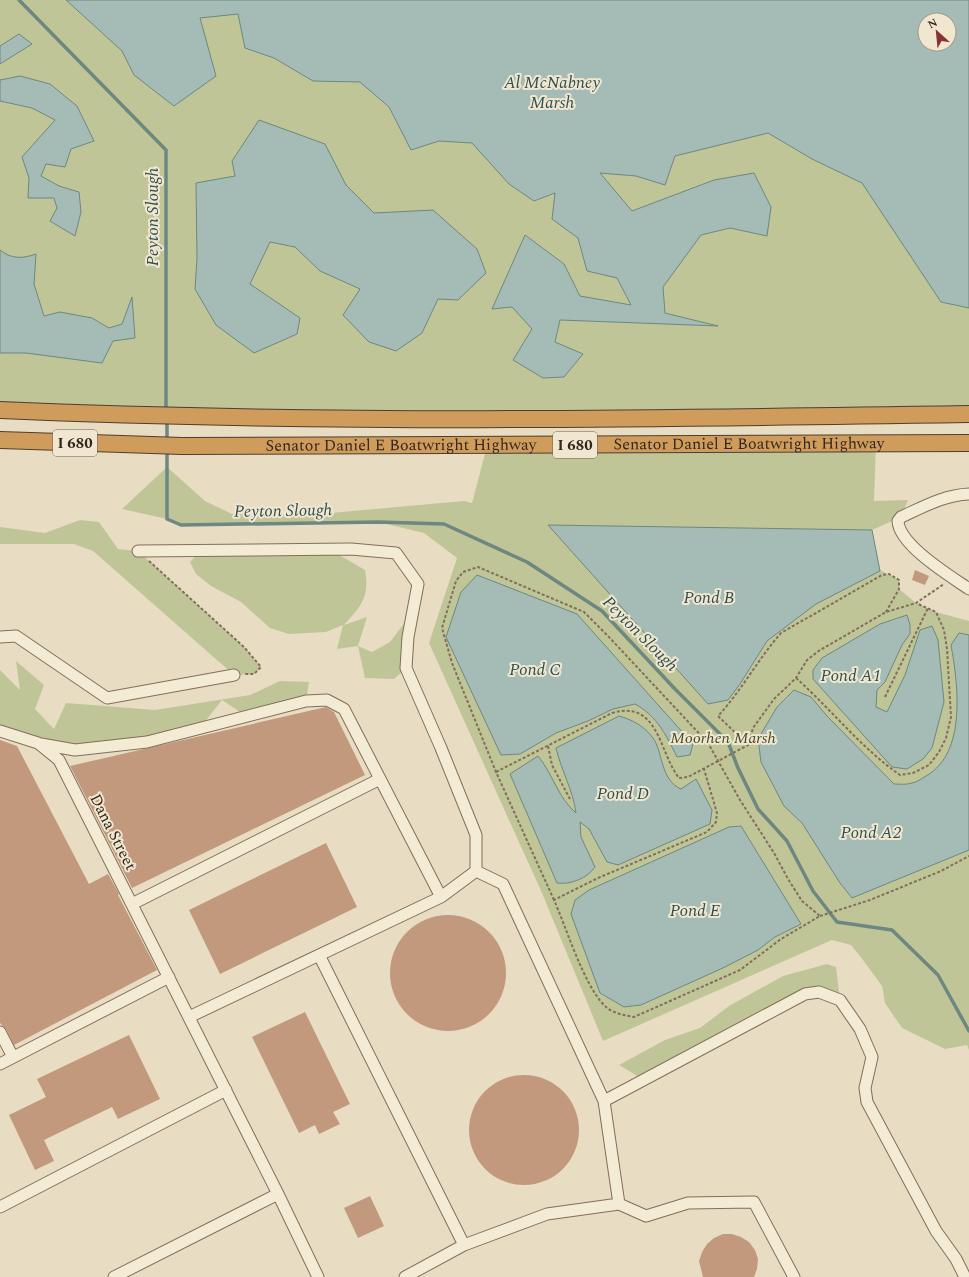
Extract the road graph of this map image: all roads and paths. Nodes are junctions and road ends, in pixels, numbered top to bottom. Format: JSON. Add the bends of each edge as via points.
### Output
{"nodes":[{"id":1,"x":0,"y":410,"type":"edge"},
{"id":2,"x":969,"y":414,"type":"edge"},
{"id":3,"x":0,"y":440,"type":"edge"},
{"id":4,"x":969,"y":443,"type":"edge"},
{"id":5,"x":969,"y":494,"type":"edge"},
{"id":6,"x":138,"y":551,"type":"joint"},
{"id":7,"x":953,"y":578,"type":"junction"},
{"id":8,"x":969,"y":589,"type":"edge"},
{"id":9,"x":916,"y":603,"type":"junction"},
{"id":10,"x":928,"y":608,"type":"junction"},
{"id":11,"x":886,"y":612,"type":"junction"},
{"id":12,"x":0,"y":637,"type":"edge"},
{"id":13,"x":234,"y":674,"type":"joint"},
{"id":14,"x":796,"y":678,"type":"junction"},
{"id":15,"x":885,"y":697,"type":"dead end"},
{"id":16,"x":0,"y":731,"type":"edge"},
{"id":17,"x":38,"y":743,"type":"junction"},
{"id":18,"x":748,"y":745,"type":"junction"},
{"id":19,"x":548,"y":746,"type":"junction"},
{"id":20,"x":718,"y":760,"type":"junction"},
{"id":21,"x":704,"y":769,"type":"junction"},
{"id":22,"x":496,"y":772,"type":"junction"},
{"id":23,"x":380,"y":779,"type":"junction"},
{"id":24,"x":570,"y":801,"type":"dead end"},
{"id":25,"x":969,"y":856,"type":"edge"},
{"id":26,"x":476,"y":871,"type":"junction"},
{"id":27,"x":441,"y":897,"type":"junction"},
{"id":28,"x":554,"y":900,"type":"junction"},
{"id":29,"x":132,"y":904,"type":"junction"},
{"id":30,"x":820,"y":916,"type":"junction"},
{"id":31,"x":319,"y":955,"type":"junction"},
{"id":32,"x":169,"y":977,"type":"junction"},
{"id":33,"x":189,"y":1017,"type":"junction"},
{"id":34,"x":0,"y":1032,"type":"edge"},
{"id":35,"x":13,"y":1057,"type":"junction"},
{"id":36,"x":0,"y":1064,"type":"edge"},
{"id":37,"x":226,"y":1090,"type":"junction"},
{"id":38,"x":604,"y":1101,"type":"junction"},
{"id":39,"x":278,"y":1194,"type":"junction"},
{"id":40,"x":619,"y":1204,"type":"junction"},
{"id":41,"x":0,"y":1207,"type":"edge"},
{"id":42,"x":464,"y":1245,"type":"junction"},
{"id":43,"x":114,"y":1277,"type":"edge"},
{"id":44,"x":318,"y":1277,"type":"edge"},
{"id":45,"x":405,"y":1277,"type":"edge"},
{"id":46,"x":794,"y":1277,"type":"edge"},
{"id":47,"x":965,"y":1277,"type":"edge"}],
"edges":[{"from":1,"to":2,"type":"highway","name":"Senator Daniel E Boatwright Highway","number":"I 680","via":[[149,416],[562,420]]},
{"from":3,"to":4,"type":"highway","name":"Senator Daniel E Boatwright Highway","number":"I 680","via":[[182,446]]},
{"from":5,"to":7,"type":"street","via":[[953,495],[901,517],[898,521],[898,529],[909,542]]},
{"from":6,"to":13,"type":"path","via":[[244,647],[261,667],[254,674]]},
{"from":6,"to":26,"type":"street","via":[[351,549],[396,553],[418,584],[408,637],[406,668],[476,835]]},
{"from":7,"to":8,"type":"street"},
{"from":7,"to":9,"type":"path"},
{"from":9,"to":10,"type":"path"},
{"from":9,"to":11,"type":"path"},
{"from":10,"to":14,"type":"path","via":[[936,612],[944,630],[951,717],[946,738],[930,765],[913,773],[900,775],[883,764]]},
{"from":10,"to":15,"type":"path"},
{"from":11,"to":14,"type":"path","via":[[820,650],[807,660]]},
{"from":11,"to":18,"type":"path","via":[[899,589],[899,580],[889,574],[781,633],[718,716]]},
{"from":12,"to":13,"type":"street","via":[[16,636],[107,698]]},
{"from":14,"to":18,"type":"path","via":[[774,699],[760,718],[753,728]]},
{"from":16,"to":17,"type":"street","name":"Dana Street"},
{"from":17,"to":23,"type":"street","via":[[75,750],[128,745],[306,701],[327,700],[344,709]]},
{"from":17,"to":29,"type":"street","name":"Dana Street","via":[[59,760]]},
{"from":18,"to":20,"type":"path"},
{"from":19,"to":21,"type":"path","via":[[612,713],[632,710],[639,713],[657,732],[671,769],[679,778],[688,778]]},
{"from":19,"to":22,"type":"path"},
{"from":19,"to":24,"type":"path","via":[[552,765]]},
{"from":20,"to":21,"type":"path"},
{"from":20,"to":22,"type":"path","via":[[708,743],[584,612],[478,567],[463,572],[456,581],[442,628],[452,663]]},
{"from":20,"to":30,"type":"path","via":[[802,901]]},
{"from":21,"to":28,"type":"path","via":[[717,813],[716,822],[707,832],[598,878]]},
{"from":22,"to":28,"type":"path"},
{"from":23,"to":27,"type":"street"},
{"from":23,"to":29,"type":"street"},
{"from":25,"to":30,"type":"path","via":[[920,880]]},
{"from":26,"to":27,"type":"street"},
{"from":26,"to":38,"type":"street","via":[[503,884]]},
{"from":27,"to":31,"type":"street"},
{"from":28,"to":30,"type":"path","via":[[592,991],[604,1006],[620,1015],[634,1017],[740,970],[781,938]]},
{"from":29,"to":32,"type":"street","name":"Dana Street"},
{"from":31,"to":33,"type":"street"},
{"from":31,"to":42,"type":"street"},
{"from":32,"to":33,"type":"street","name":"Dana Street"},
{"from":32,"to":35,"type":"street"},
{"from":33,"to":37,"type":"street","name":"Dana Street"},
{"from":34,"to":35,"type":"street"},
{"from":35,"to":36,"type":"street"},
{"from":37,"to":39,"type":"street","name":"Dana Street"},
{"from":37,"to":41,"type":"street"},
{"from":38,"to":40,"type":"street"},
{"from":38,"to":47,"type":"street","via":[[806,994],[819,992],[840,1000],[860,1029],[872,1057],[865,1088],[867,1102],[936,1231]]},
{"from":39,"to":43,"type":"street"},
{"from":39,"to":44,"type":"street","name":"Dana Street"},
{"from":40,"to":42,"type":"street","via":[[547,1214]]},
{"from":40,"to":46,"type":"street","via":[[646,1216],[688,1203],[754,1202]]},
{"from":42,"to":45,"type":"street"}]}
